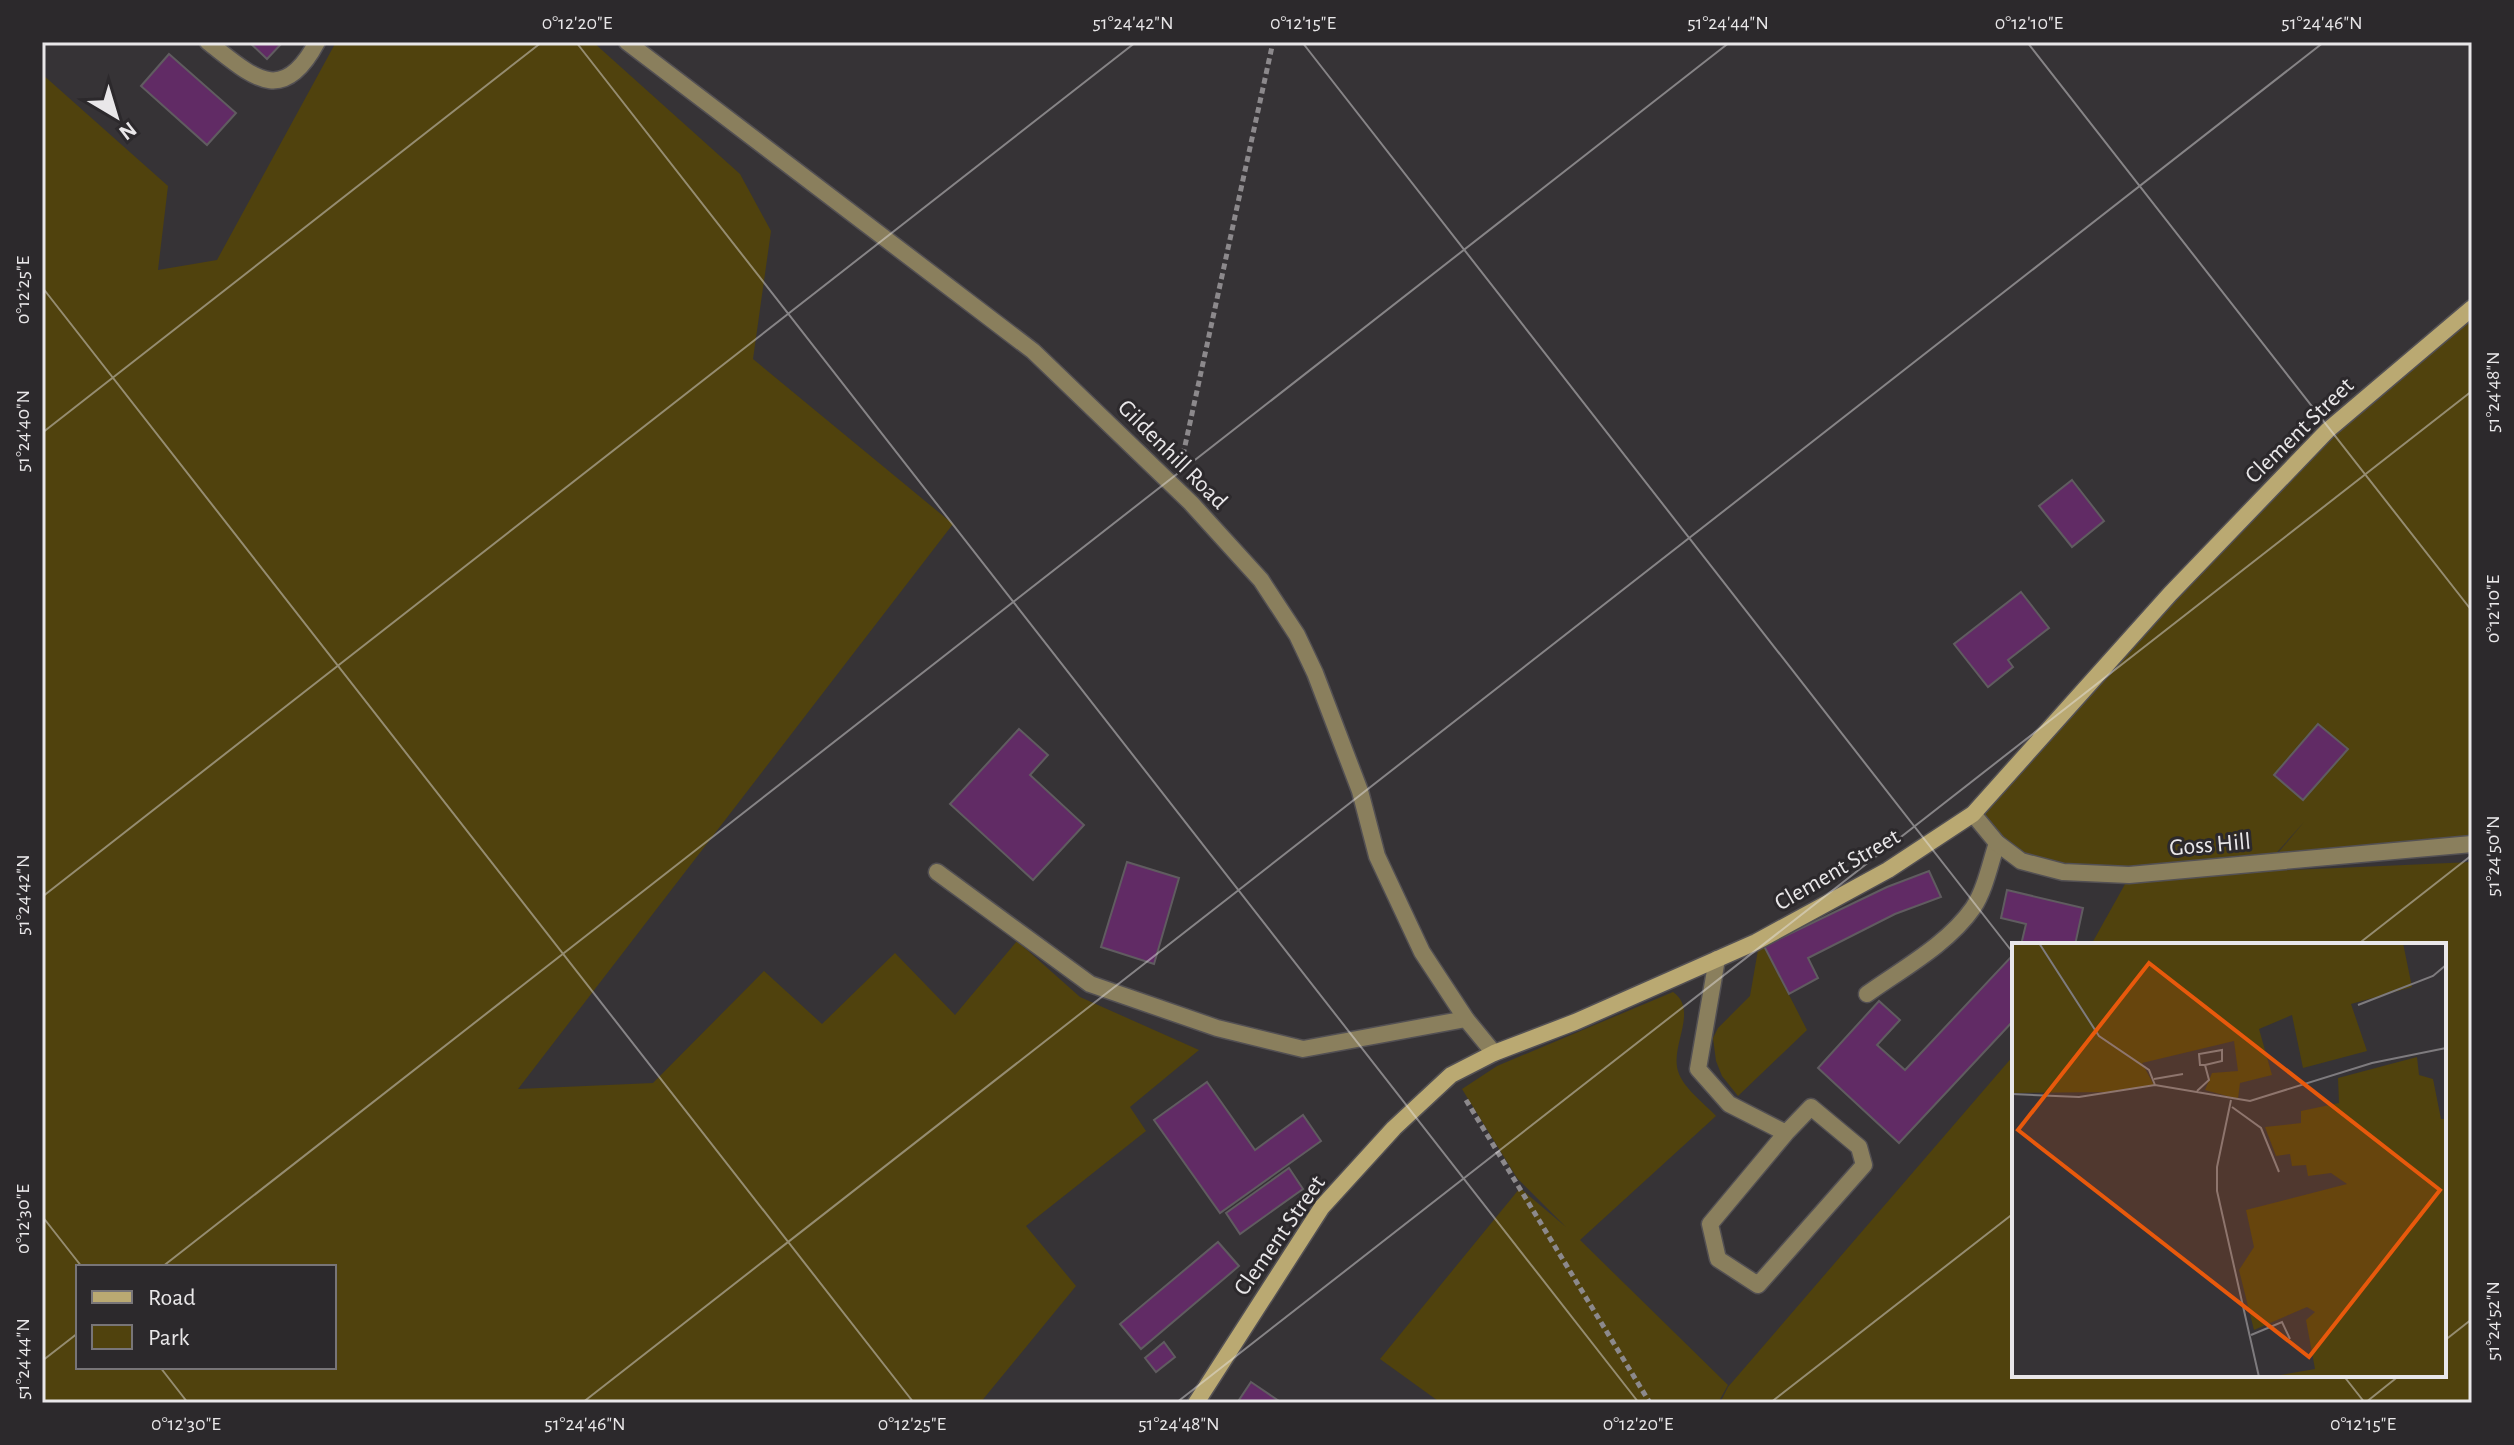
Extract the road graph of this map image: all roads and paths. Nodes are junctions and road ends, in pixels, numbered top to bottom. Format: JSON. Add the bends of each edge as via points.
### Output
{"nodes":[{"id":1,"x":208,"y":42,"type":"edge"},
{"id":2,"x":317,"y":42,"type":"edge"},
{"id":3,"x":627,"y":42,"type":"edge"},
{"id":4,"x":1273,"y":42,"type":"edge"},
{"id":5,"x":2472,"y":308,"type":"edge"},
{"id":6,"x":1191,"y":503,"type":"junction"},
{"id":7,"x":1973,"y":814,"type":"junction"},
{"id":8,"x":1997,"y":843,"type":"junction"},
{"id":9,"x":2472,"y":844,"type":"edge"},
{"id":10,"x":937,"y":872,"type":"dead end"},
{"id":11,"x":1717,"y":959,"type":"junction"},
{"id":12,"x":1867,"y":994,"type":"dead end"},
{"id":13,"x":1466,"y":1019,"type":"junction"},
{"id":14,"x":1494,"y":1053,"type":"junction"},
{"id":15,"x":1451,"y":1075,"type":"junction"},
{"id":16,"x":1786,"y":1133,"type":"junction"},
{"id":17,"x":1196,"y":1403,"type":"edge"},
{"id":18,"x":1650,"y":1403,"type":"edge"}],
"edges":[{"from":1,"to":2,"type":"street","via":[[267,81],[295,73]]},
{"from":3,"to":6,"type":"street","name":"Gildenhill Road","via":[[1033,351]]},
{"from":4,"to":6,"type":"path","via":[[1181,465]]},
{"from":5,"to":7,"type":"street","name":"Clement Street","via":[[2328,430],[2170,594]]},
{"from":6,"to":13,"type":"street","name":"Gildenhill Road","via":[[1261,580],[1297,635],[1360,791],[1377,856],[1422,952]]},
{"from":7,"to":8,"type":"street","name":"Goss Hill"},
{"from":7,"to":11,"type":"street","name":"Clement Street","via":[[1888,870]]},
{"from":8,"to":9,"type":"street","name":"Goss Hill","via":[[2021,861],[2063,872],[2129,875]]},
{"from":8,"to":12,"type":"street","via":[[1975,905],[1960,924]]},
{"from":10,"to":13,"type":"street","via":[[1090,984],[1217,1028],[1303,1049]]},
{"from":11,"to":14,"type":"street","name":"Clement Street"},
{"from":11,"to":16,"type":"street","via":[[1698,1069],[1729,1104]]},
{"from":13,"to":14,"type":"street","name":"Gildenhill Road"},
{"from":14,"to":15,"type":"street","name":"Clement Street"},
{"from":15,"to":17,"type":"street","name":"Clement Street","via":[[1322,1207]]},
{"from":15,"to":18,"type":"path"},
{"from":16,"to":16,"type":"street","via":[[1710,1224],[1718,1259],[1758,1285],[1864,1165],[1859,1147],[1811,1107]]}]}
